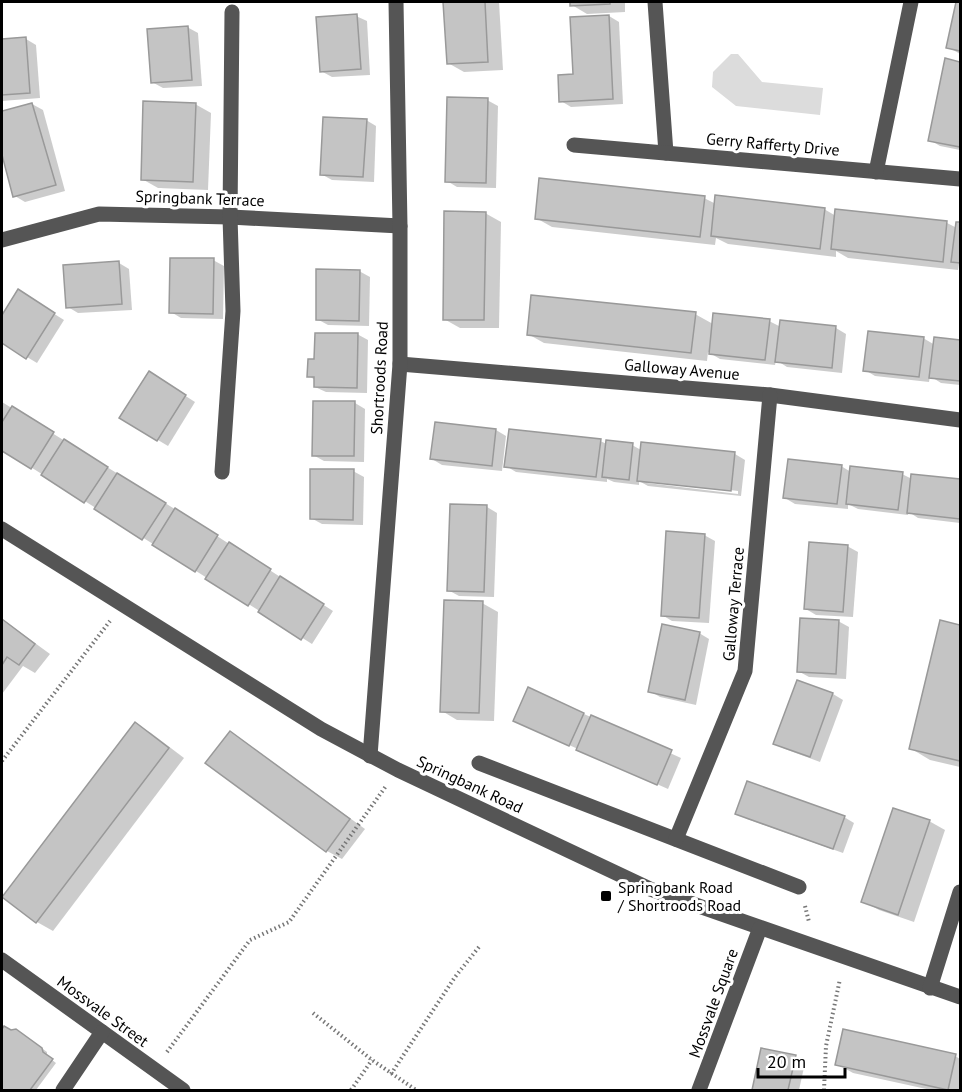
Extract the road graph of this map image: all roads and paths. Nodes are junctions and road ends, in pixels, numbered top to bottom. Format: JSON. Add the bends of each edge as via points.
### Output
{"nodes":[{"id":1,"x":396,"y":2,"type":"edge"},
{"id":2,"x":655,"y":2,"type":"edge"},
{"id":3,"x":911,"y":2,"type":"edge"},
{"id":4,"x":232,"y":12,"type":"dead end"},
{"id":5,"x":574,"y":145,"type":"dead end"},
{"id":6,"x":666,"y":153,"type":"junction"},
{"id":7,"x":876,"y":172,"type":"junction"},
{"id":8,"x":960,"y":179,"type":"edge"},
{"id":9,"x":230,"y":217,"type":"junction"},
{"id":10,"x":400,"y":226,"type":"junction"},
{"id":11,"x":2,"y":240,"type":"edge"},
{"id":12,"x":400,"y":364,"type":"junction"},
{"id":13,"x":770,"y":395,"type":"junction"},
{"id":14,"x":960,"y":420,"type":"edge"},
{"id":15,"x":222,"y":472,"type":"dead end"},
{"id":16,"x":2,"y":529,"type":"edge"},
{"id":17,"x":124,"y":604,"type":"junction"},
{"id":18,"x":370,"y":756,"type":"junction"},
{"id":19,"x":2,"y":761,"type":"edge"},
{"id":20,"x":479,"y":763,"type":"dead end"},
{"id":21,"x":398,"y":770,"type":"junction"},
{"id":22,"x":676,"y":839,"type":"junction"},
{"id":23,"x":800,"y":887,"type":"joint"},
{"id":24,"x":960,"y":892,"type":"edge"},
{"id":25,"x":760,"y":928,"type":"junction"},
{"id":26,"x":816,"y":946,"type":"junction"},
{"id":27,"x":479,"y":947,"type":"dead end"},
{"id":28,"x":845,"y":957,"type":"junction"},
{"id":29,"x":2,"y":960,"type":"edge"},
{"id":30,"x":930,"y":988,"type":"junction"},
{"id":31,"x":960,"y":997,"type":"edge"},
{"id":32,"x":313,"y":1013,"type":"dead end"},
{"id":33,"x":102,"y":1032,"type":"junction"},
{"id":34,"x":372,"y":1060,"type":"junction"},
{"id":35,"x":154,"y":1069,"type":"junction"},
{"id":36,"x":392,"y":1074,"type":"junction"},
{"id":37,"x":63,"y":1090,"type":"edge"},
{"id":38,"x":183,"y":1090,"type":"edge"},
{"id":39,"x":351,"y":1090,"type":"edge"},
{"id":40,"x":416,"y":1090,"type":"edge"},
{"id":41,"x":699,"y":1090,"type":"edge"},
{"id":42,"x":824,"y":1090,"type":"edge"}],
"edges":[{"from":1,"to":10,"type":"street","name":"Shortroods Road"},
{"from":2,"to":6,"type":"street"},
{"from":3,"to":7,"type":"street"},
{"from":4,"to":9,"type":"street"},
{"from":5,"to":6,"type":"street","name":"Gerry Rafferty Drive"},
{"from":6,"to":7,"type":"street","name":"Gerry Rafferty Drive"},
{"from":7,"to":8,"type":"street","name":"Gerry Rafferty Drive"},
{"from":9,"to":10,"type":"street","name":"Springbank Terrace"},
{"from":9,"to":11,"type":"street","name":"Springbank Terrace","via":[[99,213]]},
{"from":9,"to":15,"type":"street","via":[[233,311]]},
{"from":10,"to":12,"type":"street","name":"Shortroods Road"},
{"from":12,"to":13,"type":"street","name":"Galloway Avenue"},
{"from":12,"to":18,"type":"street","name":"Shortroods Road"},
{"from":13,"to":14,"type":"street","name":"Galloway Avenue"},
{"from":13,"to":22,"type":"street","name":"Galloway Terrace","via":[[744,671]]},
{"from":16,"to":17,"type":"street","name":"Springbank Road"},
{"from":17,"to":18,"type":"street","name":"Springbank Road"},
{"from":17,"to":19,"type":"path"},
{"from":18,"to":21,"type":"street","name":"Springbank Road"},
{"from":20,"to":22,"type":"street"},
{"from":21,"to":25,"type":"street","name":"Springbank Road","via":[[650,889]]},
{"from":21,"to":35,"type":"path","via":[[289,922],[250,940]]},
{"from":22,"to":23,"type":"street"},
{"from":23,"to":26,"type":"path"},
{"from":24,"to":30,"type":"street"},
{"from":25,"to":26,"type":"street","name":"Springbank Road"},
{"from":25,"to":41,"type":"street","name":"Mossvale Square"},
{"from":26,"to":28,"type":"street","name":"Springbank Road"},
{"from":27,"to":36,"type":"path"},
{"from":28,"to":30,"type":"street","name":"Springbank Road"},
{"from":28,"to":42,"type":"path","via":[[825,1046]]},
{"from":29,"to":33,"type":"street","name":"Mossvale Street"},
{"from":30,"to":31,"type":"street","name":"Springbank Road"},
{"from":32,"to":34,"type":"path"},
{"from":33,"to":35,"type":"street","name":"Mossvale Street"},
{"from":33,"to":37,"type":"street"},
{"from":34,"to":36,"type":"path"},
{"from":34,"to":39,"type":"path"},
{"from":35,"to":38,"type":"street","name":"Mossvale Street"},
{"from":36,"to":40,"type":"path"}]}
